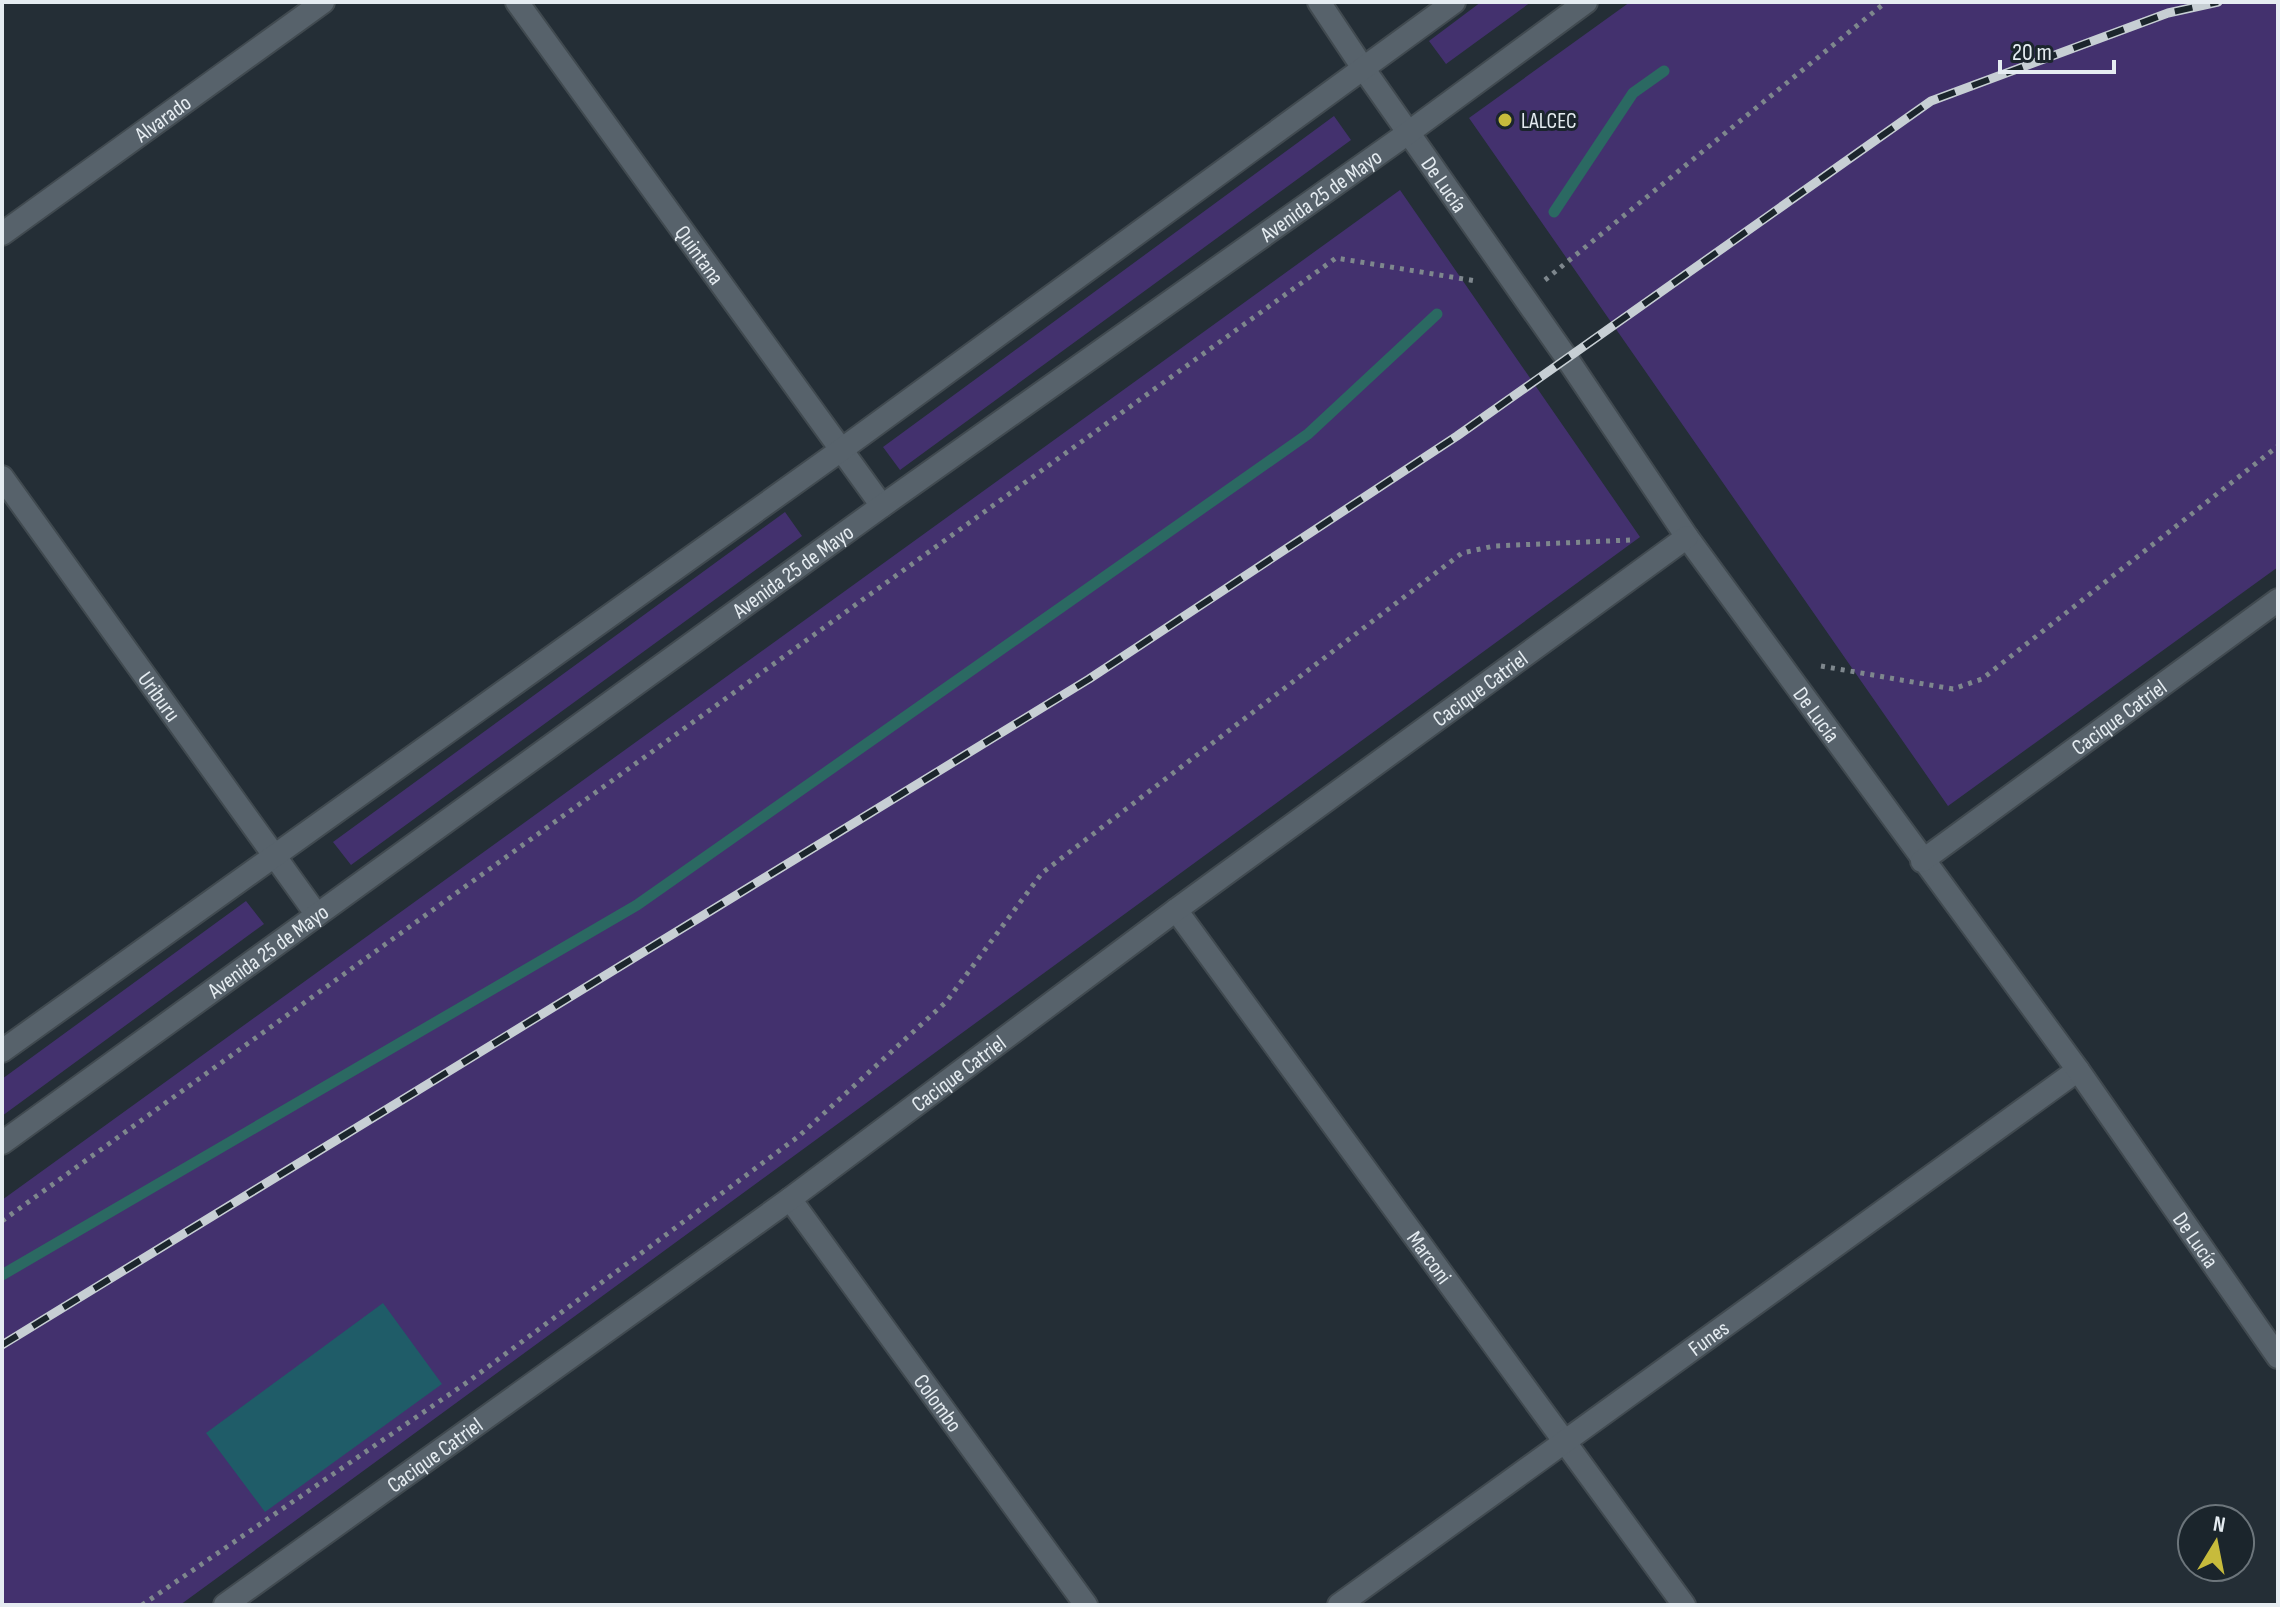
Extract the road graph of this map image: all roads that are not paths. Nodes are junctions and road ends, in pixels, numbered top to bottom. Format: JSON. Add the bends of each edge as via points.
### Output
{"nodes":[{"id":1,"x":323,"y":2,"type":"edge"},
{"id":2,"x":517,"y":2,"type":"edge"},
{"id":3,"x":1319,"y":2,"type":"edge"},
{"id":4,"x":1454,"y":2,"type":"edge"},
{"id":5,"x":1586,"y":2,"type":"edge"},
{"id":6,"x":1363,"y":68,"type":"junction"},
{"id":7,"x":1408,"y":133,"type":"junction"},
{"id":8,"x":2,"y":234,"type":"edge"},
{"id":9,"x":841,"y":450,"type":"junction"},
{"id":10,"x":2,"y":477,"type":"edge"},
{"id":11,"x":882,"y":506,"type":"junction"},
{"id":12,"x":1687,"y":537,"type":"junction"},
{"id":13,"x":2278,"y":600,"type":"edge"},
{"id":14,"x":275,"y":856,"type":"junction"},
{"id":15,"x":1922,"y":861,"type":"junction"},
{"id":16,"x":1176,"y":910,"type":"junction"},
{"id":17,"x":317,"y":915,"type":"junction"},
{"id":18,"x":2,"y":1051,"type":"edge"},
{"id":19,"x":2078,"y":1070,"type":"junction"},
{"id":20,"x":2,"y":1143,"type":"edge"},
{"id":21,"x":790,"y":1199,"type":"junction"},
{"id":22,"x":2278,"y":1357,"type":"edge"},
{"id":23,"x":1565,"y":1440,"type":"junction"},
{"id":24,"x":225,"y":1605,"type":"edge"},
{"id":25,"x":1086,"y":1605,"type":"edge"},
{"id":26,"x":1339,"y":1605,"type":"edge"},
{"id":27,"x":1684,"y":1605,"type":"edge"}],
"edges":[{"from":1,"to":8,"type":"street","name":"Alvarado"},
{"from":2,"to":9,"type":"street","name":"Quintana"},
{"from":3,"to":6,"type":"street","name":"De Lucía"},
{"from":4,"to":6,"type":"street"},
{"from":5,"to":7,"type":"street","name":"Avenida 25 de Mayo"},
{"from":6,"to":7,"type":"street","name":"De Lucía"},
{"from":6,"to":9,"type":"street"},
{"from":7,"to":11,"type":"street","name":"Avenida 25 de Mayo"},
{"from":7,"to":12,"type":"street","name":"De Lucía"},
{"from":9,"to":11,"type":"street","name":"Quintana"},
{"from":9,"to":14,"type":"street"},
{"from":10,"to":14,"type":"street","name":"Uriburu"},
{"from":11,"to":17,"type":"street","name":"Avenida 25 de Mayo"},
{"from":12,"to":15,"type":"street","name":"De Lucía"},
{"from":12,"to":16,"type":"street","name":"Cacique Catriel"},
{"from":13,"to":15,"type":"street","name":"Cacique Catriel"},
{"from":14,"to":17,"type":"street","name":"Uriburu"},
{"from":14,"to":18,"type":"street"},
{"from":15,"to":19,"type":"street","name":"De Lucía"},
{"from":16,"to":21,"type":"street","name":"Cacique Catriel"},
{"from":16,"to":23,"type":"street","name":"Marconi"},
{"from":17,"to":20,"type":"street","name":"Avenida 25 de Mayo"},
{"from":19,"to":22,"type":"street","name":"De Lucía"},
{"from":19,"to":23,"type":"street","name":"Funes"},
{"from":21,"to":24,"type":"street","name":"Cacique Catriel"},
{"from":21,"to":25,"type":"street","name":"Colombo"},
{"from":23,"to":26,"type":"street","name":"Funes"},
{"from":23,"to":27,"type":"street","name":"Marconi"}]}
